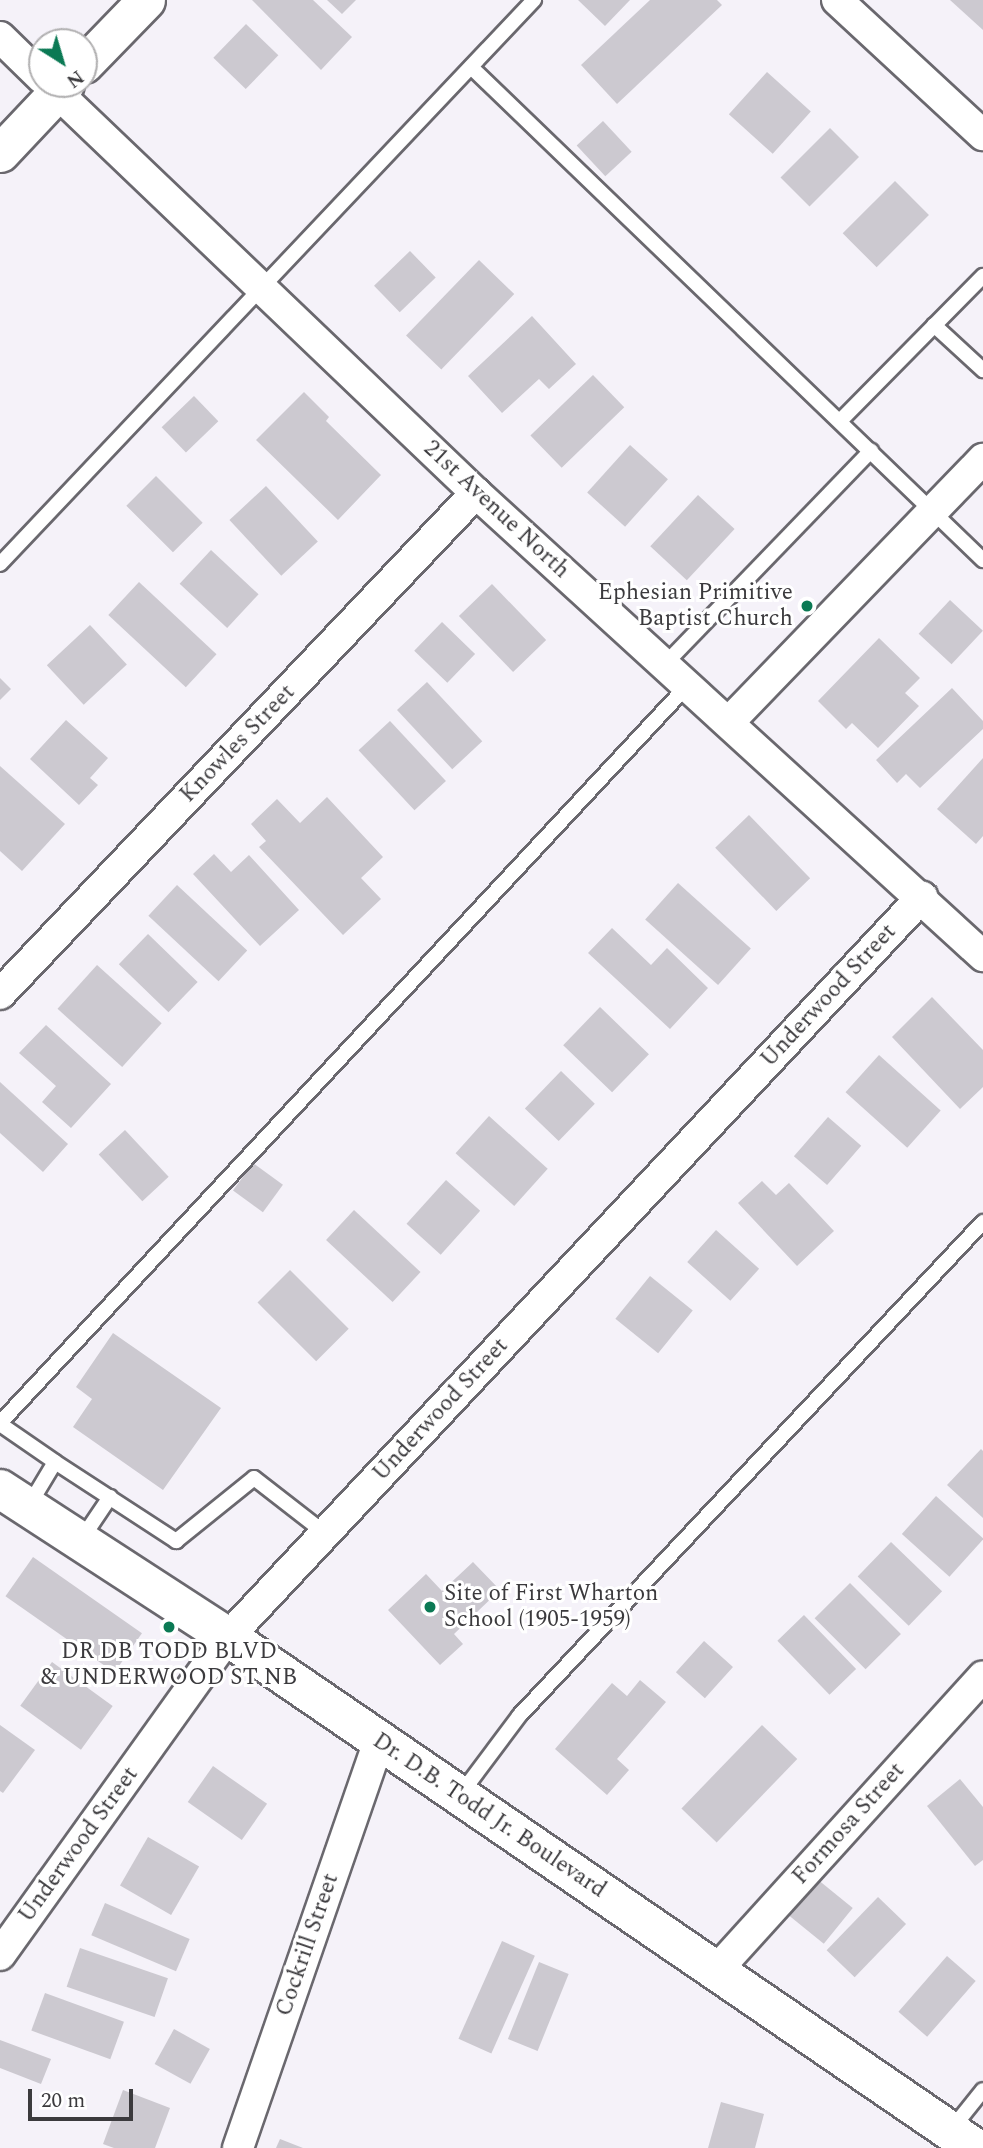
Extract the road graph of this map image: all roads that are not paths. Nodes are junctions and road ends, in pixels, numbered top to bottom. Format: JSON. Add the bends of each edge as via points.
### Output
{"nodes":[{"id":1,"x":146,"y":0,"type":"edge"},
{"id":2,"x":534,"y":0,"type":"edge"},
{"id":3,"x":837,"y":0,"type":"edge"},
{"id":4,"x":0,"y":37,"type":"edge"},
{"id":5,"x":98,"y":50,"type":"edge"},
{"id":6,"x":28,"y":62,"type":"edge"},
{"id":7,"x":471,"y":67,"type":"junction"},
{"id":8,"x":43,"y":98,"type":"edge"},
{"id":9,"x":66,"y":98,"type":"edge"},
{"id":10,"x":983,"y":135,"type":"edge"},
{"id":11,"x":0,"y":153,"type":"edge"},
{"id":12,"x":983,"y":275,"type":"edge"},
{"id":13,"x":261,"y":286,"type":"junction"},
{"id":14,"x":934,"y":325,"type":"junction"},
{"id":15,"x":983,"y":370,"type":"edge"},
{"id":16,"x":839,"y":421,"type":"junction"},
{"id":17,"x":871,"y":451,"type":"junction"},
{"id":18,"x":983,"y":459,"type":"edge"},
{"id":19,"x":476,"y":493,"type":"junction"},
{"id":20,"x":930,"y":512,"type":"junction"},
{"id":21,"x":983,"y":561,"type":"edge"},
{"id":22,"x":0,"y":564,"type":"edge"},
{"id":23,"x":664,"y":665,"type":"junction"},
{"id":24,"x":687,"y":686,"type":"junction"},
{"id":25,"x":729,"y":722,"type":"junction"},
{"id":26,"x":922,"y":897,"type":"junction"},
{"id":27,"x":983,"y":956,"type":"edge"},
{"id":28,"x":0,"y":994,"type":"edge"},
{"id":29,"x":983,"y":1223,"type":"edge"},
{"id":30,"x":0,"y":1424,"type":"edge"},
{"id":31,"x":55,"y":1462,"type":"junction"},
{"id":32,"x":110,"y":1497,"type":"junction"},
{"id":33,"x":14,"y":1499,"type":"edge"},
{"id":34,"x":325,"y":1533,"type":"junction"},
{"id":35,"x":80,"y":1541,"type":"junction"},
{"id":36,"x":228,"y":1637,"type":"junction"},
{"id":37,"x":983,"y":1676,"type":"edge"},
{"id":38,"x":379,"y":1741,"type":"junction"},
{"id":39,"x":460,"y":1797,"type":"junction"},
{"id":40,"x":0,"y":1955,"type":"edge"},
{"id":41,"x":715,"y":1972,"type":"junction"},
{"id":42,"x":983,"y":2090,"type":"edge"},
{"id":43,"x":962,"y":2140,"type":"edge"},
{"id":44,"x":237,"y":2148,"type":"edge"}],
"edges":[{"from":1,"to":5,"type":"street"},
{"from":2,"to":7,"type":"lane"},
{"from":3,"to":10,"type":"street"},
{"from":4,"to":6,"type":"street","name":"21st Avenue North"},
{"from":7,"to":13,"type":"lane"},
{"from":7,"to":16,"type":"lane"},
{"from":8,"to":11,"type":"street"},
{"from":9,"to":13,"type":"street","name":"21st Avenue North"},
{"from":12,"to":14,"type":"lane"},
{"from":13,"to":19,"type":"street","name":"21st Avenue North"},
{"from":13,"to":22,"type":"lane"},
{"from":14,"to":15,"type":"lane"},
{"from":14,"to":16,"type":"lane"},
{"from":16,"to":17,"type":"lane"},
{"from":17,"to":20,"type":"lane"},
{"from":17,"to":23,"type":"lane"},
{"from":18,"to":20,"type":"street"},
{"from":19,"to":23,"type":"street","name":"21st Avenue North"},
{"from":19,"to":28,"type":"street","name":"Knowles Street"},
{"from":20,"to":21,"type":"lane"},
{"from":20,"to":25,"type":"street"},
{"from":23,"to":24,"type":"street","name":"21st Avenue North"},
{"from":24,"to":25,"type":"street","name":"21st Avenue North"},
{"from":24,"to":30,"type":"lane"},
{"from":25,"to":26,"type":"street","name":"21st Avenue North"},
{"from":26,"to":27,"type":"street","name":"21st Avenue North"},
{"from":26,"to":34,"type":"street","name":"Underwood Street"},
{"from":29,"to":39,"type":"lane","via":[[519,1716]]},
{"from":30,"to":31,"type":"lane"},
{"from":31,"to":32,"type":"lane"},
{"from":31,"to":33,"type":"lane"},
{"from":32,"to":34,"type":"lane","via":[[176,1541],[254,1478]]},
{"from":32,"to":35,"type":"lane"},
{"from":33,"to":35,"type":"main road","name":"Dr. D.B. Todd Jr. Boulevard"},
{"from":34,"to":36,"type":"street","name":"Underwood Street"},
{"from":35,"to":36,"type":"main road","name":"Dr. D.B. Todd Jr. Boulevard"},
{"from":36,"to":38,"type":"main road","name":"Dr. D.B. Todd Jr. Boulevard"},
{"from":36,"to":40,"type":"street","name":"Underwood Street"},
{"from":37,"to":41,"type":"street","name":"Formosa Street"},
{"from":38,"to":39,"type":"main road","name":"Dr. D.B. Todd Jr. Boulevard"},
{"from":38,"to":44,"type":"street","name":"Cockrill Street"},
{"from":39,"to":41,"type":"main road","name":"Dr. D.B. Todd Jr. Boulevard"},
{"from":41,"to":43,"type":"main road","name":"Dr. D.B. Todd Jr. Boulevard"},
{"from":42,"to":43,"type":"lane"}]}
